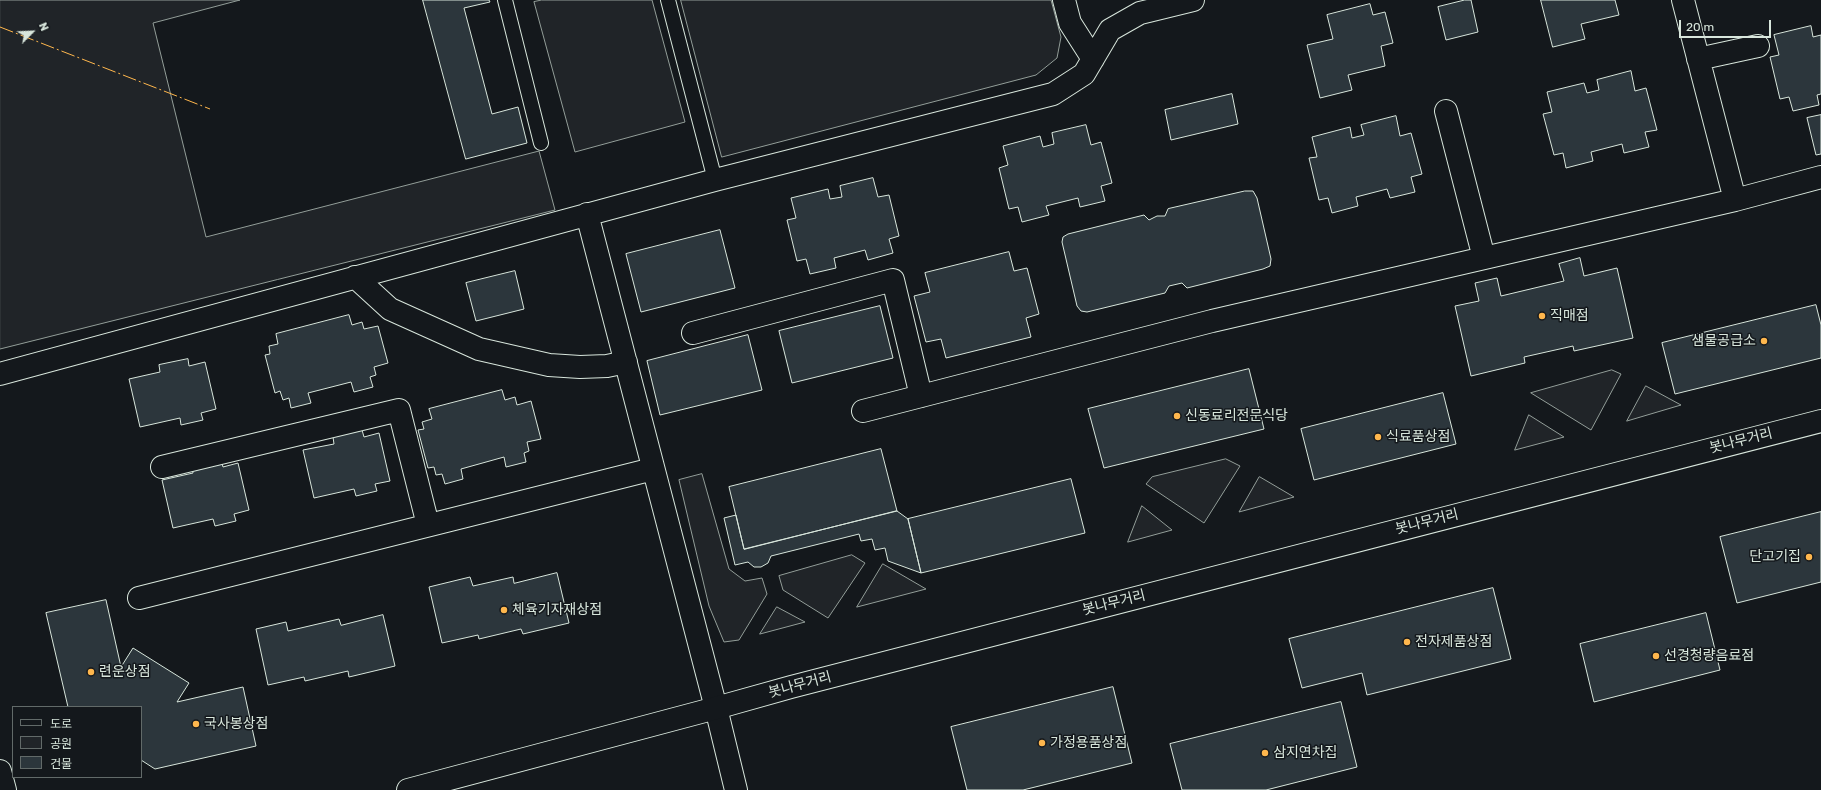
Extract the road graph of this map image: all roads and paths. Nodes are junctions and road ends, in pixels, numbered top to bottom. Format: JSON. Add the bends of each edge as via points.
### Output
{"nodes":[{"id":1,"x":505,"y":0,"type":"edge"},
{"id":2,"x":668,"y":0,"type":"edge"},
{"id":3,"x":1064,"y":0,"type":"edge"},
{"id":4,"x":1193,"y":0,"type":"edge"},
{"id":5,"x":1683,"y":0,"type":"edge"},
{"id":6,"x":1758,"y":46,"type":"dead end"},
{"id":7,"x":1093,"y":59,"type":"junction"},
{"id":8,"x":1698,"y":59,"type":"junction"},
{"id":9,"x":1446,"y":111,"type":"dead end"},
{"id":10,"x":541,"y":143,"type":"dead end"},
{"id":11,"x":1821,"y":177,"type":"edge"},
{"id":12,"x":715,"y":180,"type":"junction"},
{"id":13,"x":1735,"y":200,"type":"junction"},
{"id":14,"x":587,"y":214,"type":"junction"},
{"id":15,"x":1484,"y":258,"type":"junction"},
{"id":16,"x":355,"y":277,"type":"junction"},
{"id":17,"x":693,"y":333,"type":"dead end"},
{"id":18,"x":626,"y":362,"type":"junction"},
{"id":19,"x":0,"y":374,"type":"edge"},
{"id":20,"x":921,"y":396,"type":"junction"},
{"id":21,"x":863,"y":411,"type":"dead end"},
{"id":22,"x":1821,"y":421,"type":"edge"},
{"id":23,"x":162,"y":467,"type":"dead end"},
{"id":24,"x":653,"y":469,"type":"junction"},
{"id":25,"x":428,"y":525,"type":"junction"},
{"id":26,"x":139,"y":598,"type":"dead end"},
{"id":27,"x":716,"y":708,"type":"junction"},
{"id":28,"x":0,"y":771,"type":"edge"},
{"id":29,"x":5,"y":790,"type":"edge"},
{"id":30,"x":408,"y":790,"type":"edge"},
{"id":31,"x":736,"y":790,"type":"edge"}],
"edges":[{"from":1,"to":10,"type":"lane"},
{"from":2,"to":12,"type":"lane"},
{"from":3,"to":7,"type":"street","via":[[1070,23]]},
{"from":4,"to":7,"type":"street","via":[[1140,13],[1110,30]]},
{"from":5,"to":8,"type":"street"},
{"from":6,"to":8,"type":"street"},
{"from":7,"to":12,"type":"street","via":[[1084,74],[1053,94]]},
{"from":8,"to":13,"type":"street"},
{"from":9,"to":15,"type":"street"},
{"from":11,"to":13,"type":"street"},
{"from":12,"to":14,"type":"street"},
{"from":13,"to":15,"type":"street"},
{"from":14,"to":16,"type":"street"},
{"from":14,"to":18,"type":"street"},
{"from":15,"to":20,"type":"street","via":[[1212,321]]},
{"from":16,"to":18,"type":"street","via":[[390,309],[478,348],[549,365],[607,366]]},
{"from":16,"to":19,"type":"street"},
{"from":17,"to":20,"type":"street","via":[[893,280]]},
{"from":18,"to":24,"type":"street"},
{"from":20,"to":21,"type":"street"},
{"from":22,"to":27,"type":"street","name":"봇나무거리"},
{"from":23,"to":25,"type":"street","via":[[399,410]]},
{"from":24,"to":25,"type":"street"},
{"from":24,"to":27,"type":"street"},
{"from":25,"to":26,"type":"street"},
{"from":27,"to":30,"type":"street","name":"봇나무거리"},
{"from":27,"to":31,"type":"street"},
{"from":28,"to":29,"type":"street"}]}
